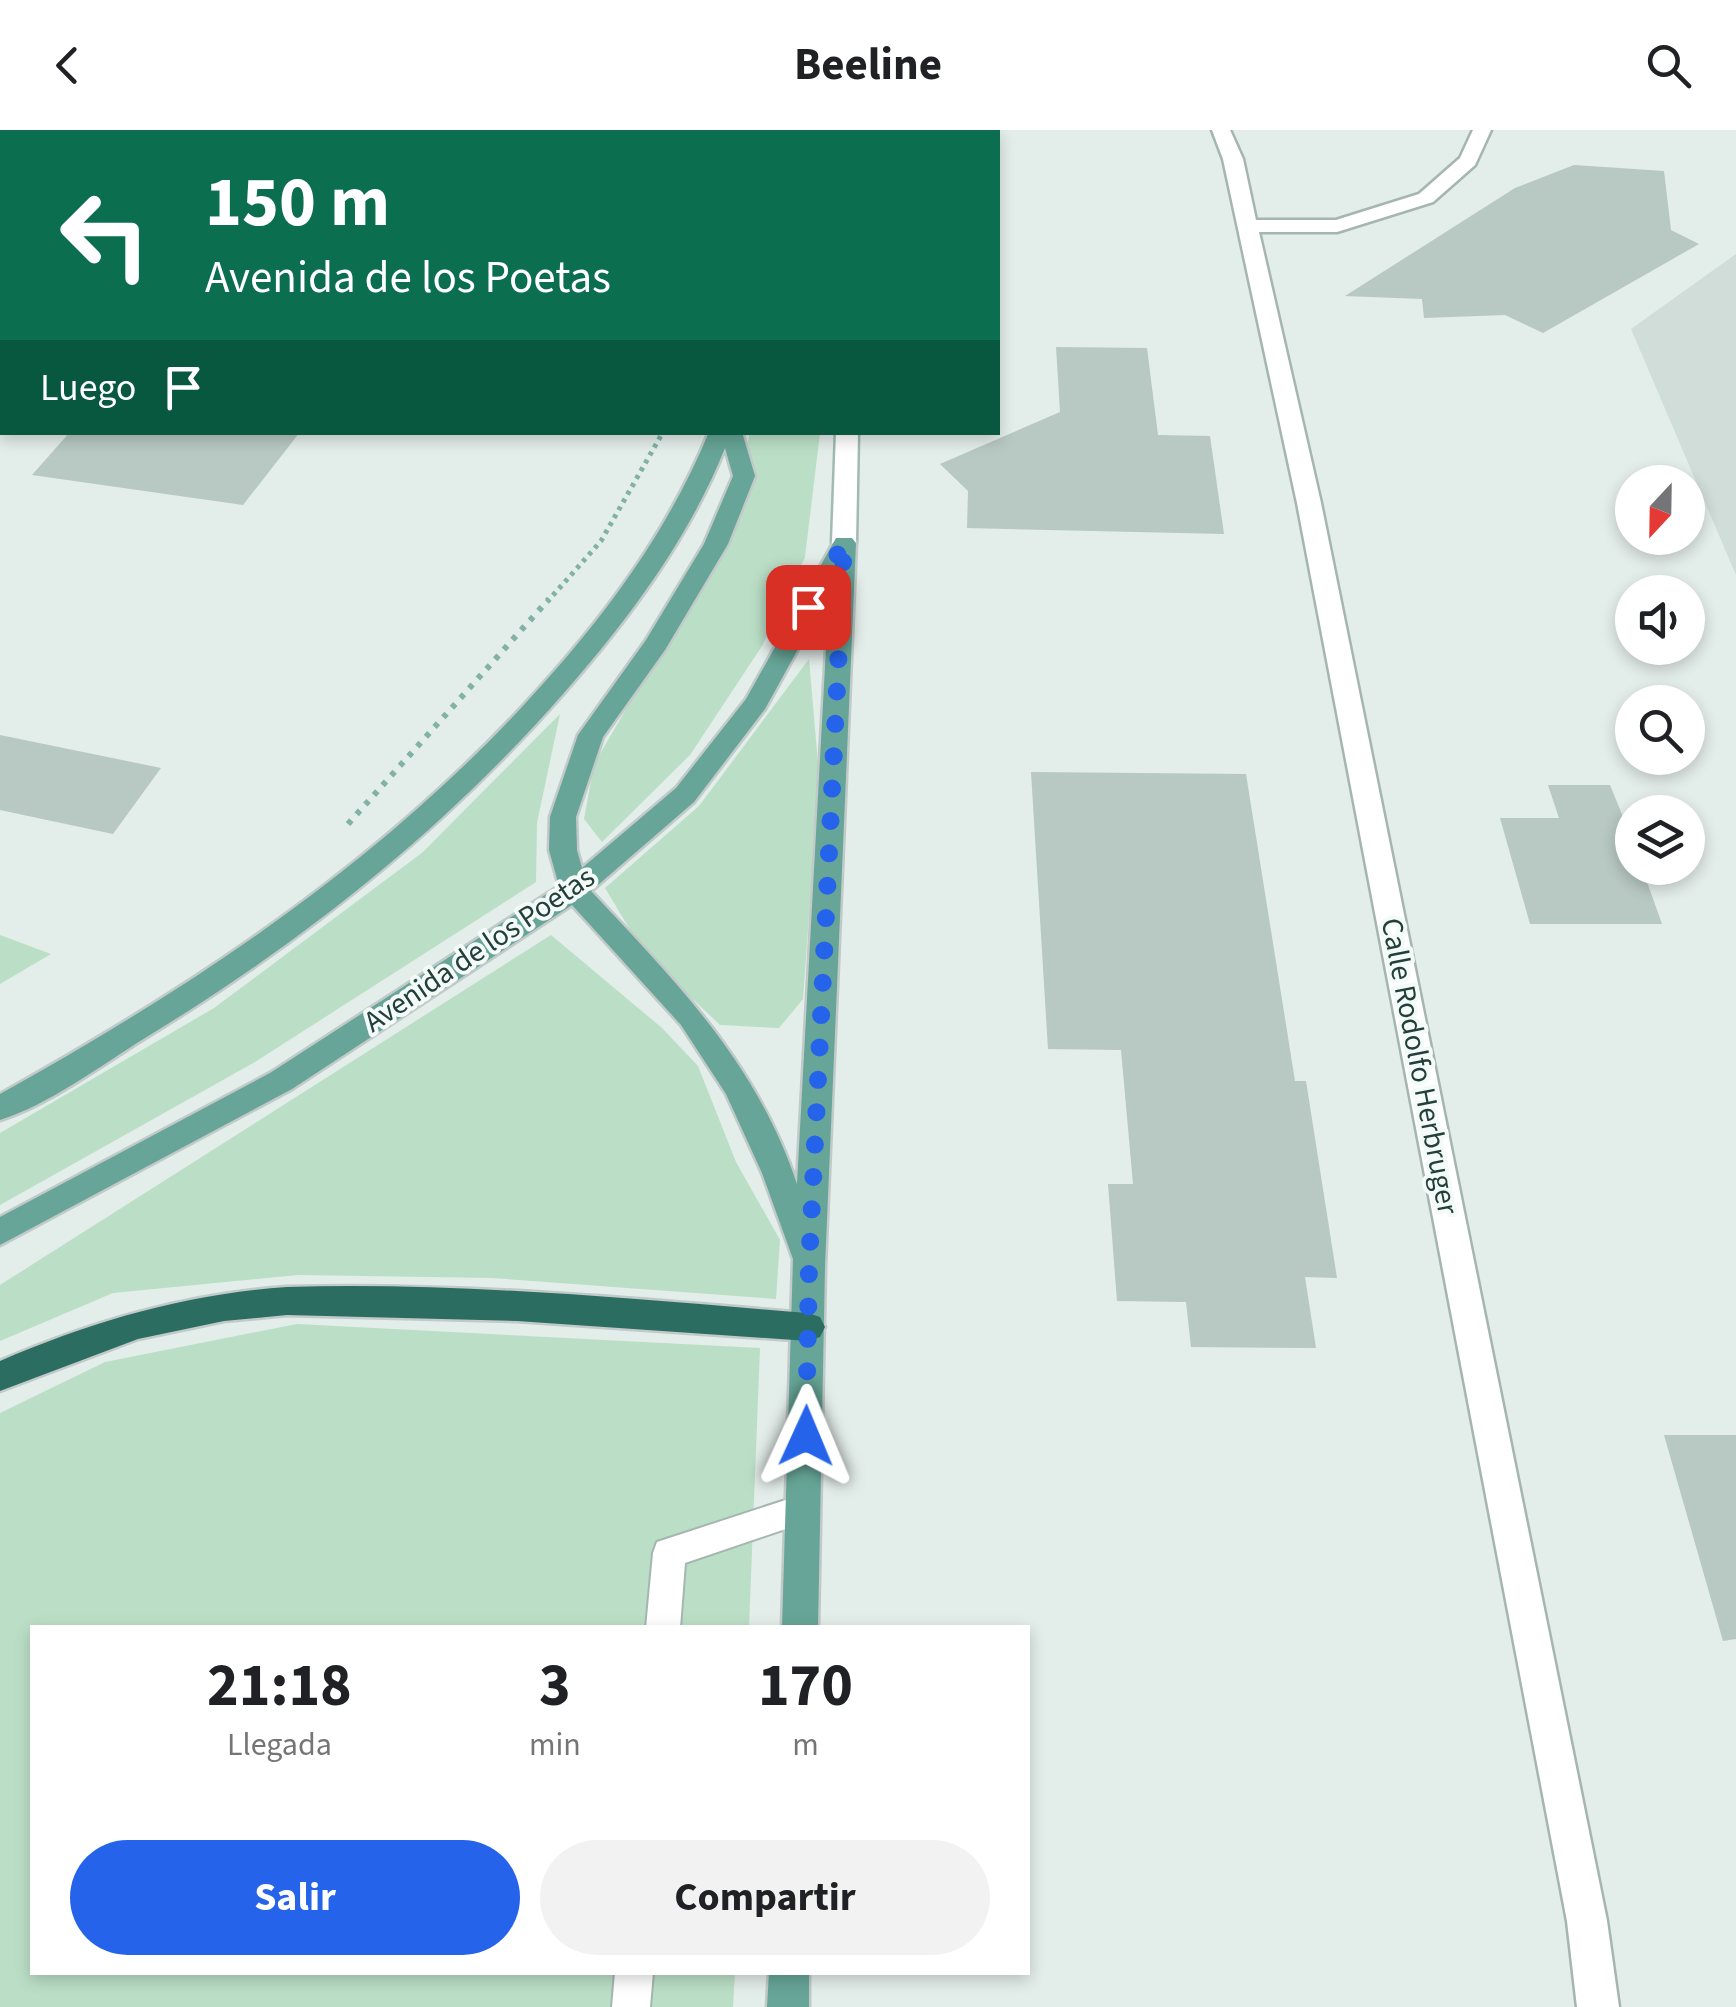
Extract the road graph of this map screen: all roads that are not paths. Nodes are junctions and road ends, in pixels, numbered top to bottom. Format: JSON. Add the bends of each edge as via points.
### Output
{"nodes":[{"id":1,"x":1221,"y":130,"type":"edge"},
{"id":2,"x":1482,"y":130,"type":"edge"},
{"id":3,"x":1248,"y":226,"type":"junction"},
{"id":4,"x":719,"y":435,"type":"edge"},
{"id":5,"x":732,"y":435,"type":"edge"},
{"id":6,"x":846,"y":435,"type":"edge"},
{"id":7,"x":844,"y":543,"type":"junction"},
{"id":8,"x":574,"y":890,"type":"junction"},
{"id":9,"x":0,"y":1108,"type":"edge"},
{"id":10,"x":0,"y":1232,"type":"edge"},
{"id":11,"x":809,"y":1266,"type":"junction"},
{"id":12,"x":808,"y":1327,"type":"junction"},
{"id":13,"x":0,"y":1376,"type":"edge"},
{"id":14,"x":804,"y":1509,"type":"junction"},
{"id":15,"x":663,"y":1625,"type":"edge"},
{"id":16,"x":800,"y":1625,"type":"edge"},
{"id":17,"x":634,"y":1975,"type":"edge"},
{"id":18,"x":789,"y":1975,"type":"edge"},
{"id":19,"x":631,"y":2007,"type":"edge"},
{"id":20,"x":788,"y":2007,"type":"edge"},
{"id":21,"x":1598,"y":2007,"type":"edge"}],
"edges":[{"from":1,"to":3,"type":"street","name":"Calle Rodolfo Herbruger"},
{"from":2,"to":3,"type":"street","via":[[1468,161],[1426,198],[1338,226]]},
{"from":3,"to":21,"type":"street","name":"Calle Rodolfo Herbruger","via":[[1310,503],[1587,1922]]},
{"from":4,"to":9,"type":"main road","via":[[700,486],[638,588],[534,710],[404,840],[204,986]]},
{"from":5,"to":8,"type":"main road","via":[[744,476],[716,544],[591,735],[576,772],[563,818]]},
{"from":6,"to":7,"type":"street"},
{"from":7,"to":8,"type":"main road","name":"Avenida de los Poetas","via":[[756,704],[685,795]]},
{"from":7,"to":11,"type":"main road"},
{"from":8,"to":10,"type":"main road","name":"Avenida de los Poetas","via":[[282,1081]]},
{"from":8,"to":11,"type":"main road","via":[[692,1017],[739,1089],[778,1173]]},
{"from":11,"to":12,"type":"main road"},
{"from":12,"to":13,"type":"highway","via":[[286,1300],[122,1329]]},
{"from":12,"to":14,"type":"main road"},
{"from":14,"to":15,"type":"lane","via":[[669,1553]]},
{"from":14,"to":16,"type":"main road"},
{"from":17,"to":19,"type":"lane"},
{"from":18,"to":20,"type":"main road"}]}
